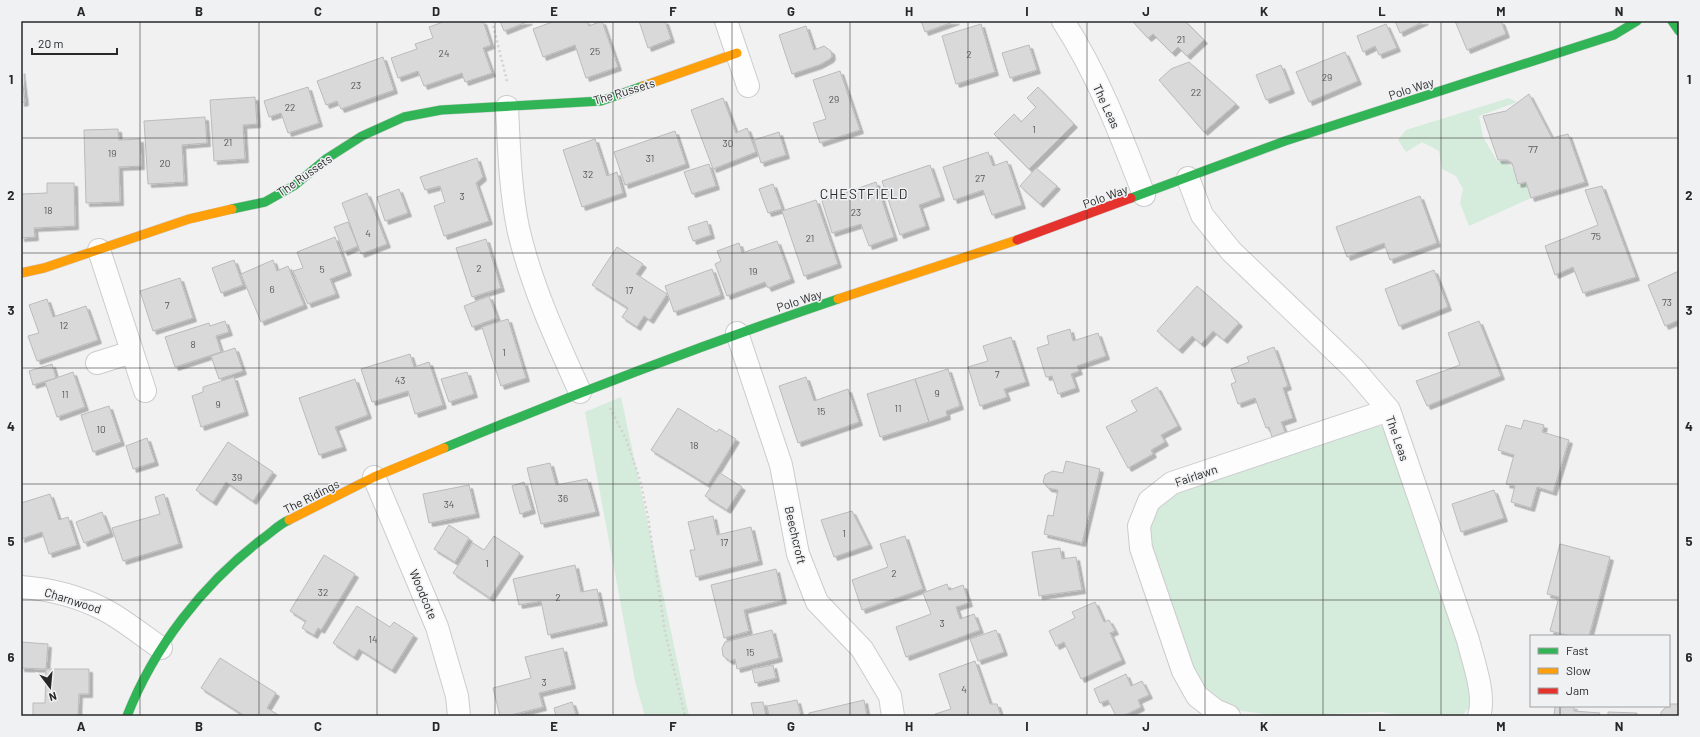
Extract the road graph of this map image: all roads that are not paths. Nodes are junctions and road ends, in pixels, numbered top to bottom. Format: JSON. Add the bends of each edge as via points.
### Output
{"nodes":[{"id":1,"x":726,"y":21,"type":"edge"},
{"id":2,"x":1063,"y":21,"type":"edge"},
{"id":3,"x":1637,"y":21,"type":"edge"},
{"id":4,"x":1672,"y":21,"type":"edge"},
{"id":5,"x":1679,"y":31,"type":"edge"},
{"id":6,"x":736,"y":53,"type":"junction"},
{"id":7,"x":748,"y":86,"type":"dead end"},
{"id":8,"x":507,"y":107,"type":"junction"},
{"id":9,"x":1188,"y":178,"type":"junction"},
{"id":10,"x":1144,"y":195,"type":"junction"},
{"id":11,"x":99,"y":250,"type":"junction"},
{"id":12,"x":21,"y":273,"type":"edge"},
{"id":13,"x":737,"y":333,"type":"junction"},
{"id":14,"x":132,"y":352,"type":"junction"},
{"id":15,"x":97,"y":363,"type":"dead end"},
{"id":16,"x":145,"y":391,"type":"dead end"},
{"id":17,"x":580,"y":392,"type":"junction"},
{"id":18,"x":1389,"y":410,"type":"junction"},
{"id":19,"x":374,"y":477,"type":"junction"},
{"id":20,"x":21,"y":587,"type":"edge"},
{"id":21,"x":161,"y":648,"type":"junction"},
{"id":22,"x":127,"y":716,"type":"edge"},
{"id":23,"x":459,"y":716,"type":"edge"},
{"id":24,"x":893,"y":716,"type":"edge"},
{"id":25,"x":1229,"y":716,"type":"edge"},
{"id":26,"x":1479,"y":716,"type":"edge"}],
"edges":[{"from":1,"to":6,"type":"street"},
{"from":2,"to":10,"type":"street","name":"The Leas","via":[[1112,112]]},
{"from":3,"to":9,"type":"street","name":"Polo Way","via":[[1614,35],[1285,142]]},
{"from":4,"to":5,"type":"street"},
{"from":6,"to":7,"type":"street"},
{"from":6,"to":8,"type":"street","name":"The Russets","via":[[601,100]]},
{"from":8,"to":11,"type":"street","name":"The Russets","via":[[441,110],[404,117],[362,136],[326,159],[295,185],[265,202],[189,219]]},
{"from":8,"to":17,"type":"street","via":[[512,189],[518,228],[548,321]]},
{"from":9,"to":10,"type":"street","name":"Polo Way"},
{"from":9,"to":18,"type":"street","name":"The Leas","via":[[1202,215],[1231,250],[1354,369]]},
{"from":10,"to":13,"type":"street","name":"Polo Way"},
{"from":11,"to":12,"type":"street","name":"The Russets"},
{"from":11,"to":14,"type":"street"},
{"from":13,"to":17,"type":"street","name":"Polo Way"},
{"from":13,"to":24,"type":"street","name":"Beechcroft","via":[[781,465],[798,554],[817,602],[862,649],[890,696]]},
{"from":14,"to":15,"type":"street"},
{"from":14,"to":16,"type":"street"},
{"from":17,"to":19,"type":"street","name":"The Ridings"},
{"from":18,"to":25,"type":"street","name":"Fairlawn","via":[[1172,483],[1149,501],[1139,526],[1141,548],[1183,671],[1197,696],[1215,710]]},
{"from":18,"to":26,"type":"street","name":"The Leas","via":[[1468,640],[1478,678],[1482,709]]},
{"from":19,"to":21,"type":"street","name":"The Ridings","via":[[286,521],[240,558],[200,598]]},
{"from":19,"to":23,"type":"street","name":"Woodcote","via":[[438,627],[457,696]]},
{"from":20,"to":21,"type":"street","name":"Charnwood","via":[[74,598],[105,610]]},
{"from":21,"to":22,"type":"street","name":"The Ridings"}]}
